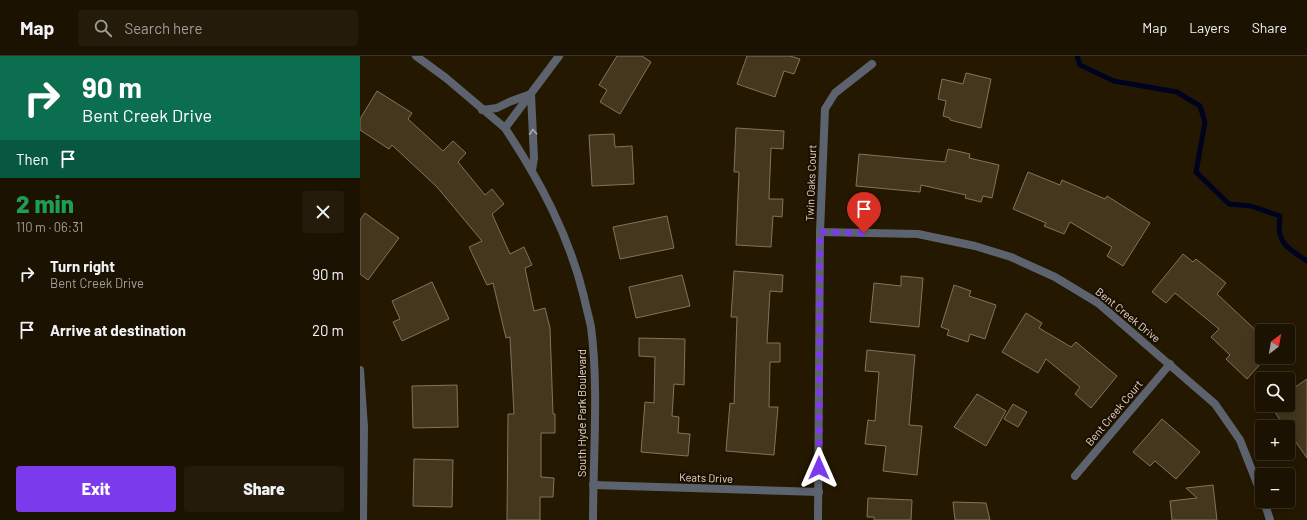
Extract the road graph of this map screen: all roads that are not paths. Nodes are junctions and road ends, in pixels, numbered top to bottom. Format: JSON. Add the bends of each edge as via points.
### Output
{"nodes":[{"id":1,"x":416,"y":56,"type":"edge"},
{"id":2,"x":559,"y":56,"type":"edge"},
{"id":3,"x":872,"y":64,"type":"dead end"},
{"id":4,"x":531,"y":94,"type":"junction"},
{"id":5,"x":482,"y":110,"type":"junction"},
{"id":6,"x":505,"y":128,"type":"junction"},
{"id":7,"x":532,"y":170,"type":"junction"},
{"id":8,"x":820,"y":232,"type":"junction"},
{"id":9,"x":1170,"y":364,"type":"junction"},
{"id":10,"x":360,"y":370,"type":"edge"},
{"id":11,"x":1075,"y":476,"type":"dead end"},
{"id":12,"x":1255,"y":478,"type":"edge"},
{"id":13,"x":593,"y":485,"type":"junction"},
{"id":14,"x":819,"y":492,"type":"junction"},
{"id":15,"x":1266,"y":508,"type":"edge"},
{"id":16,"x":363,"y":520,"type":"edge"},
{"id":17,"x":593,"y":520,"type":"edge"},
{"id":18,"x":818,"y":520,"type":"edge"},
{"id":19,"x":1270,"y":520,"type":"edge"}],
"edges":[{"from":1,"to":5,"type":"street","name":"South Hyde Park Boulevard"},
{"from":2,"to":4,"type":"street"},
{"from":3,"to":8,"type":"street","name":"Twin Oaks Court","via":[[835,93],[825,109]]},
{"from":4,"to":5,"type":"street","via":[[497,108]]},
{"from":4,"to":6,"type":"street"},
{"from":7,"to":4,"type":"street","one_way":true,"via":[[534,158]]},
{"from":5,"to":6,"type":"street","name":"South Hyde Park Boulevard"},
{"from":6,"to":7,"type":"street","name":"South Hyde Park Boulevard"},
{"from":7,"to":13,"type":"street","name":"South Hyde Park Boulevard","via":[[560,225],[578,274],[591,326],[594,372]]},
{"from":8,"to":9,"type":"street","name":"Bent Creek Drive","via":[[918,234],[975,246],[1011,257],[1055,276],[1098,303]]},
{"from":8,"to":14,"type":"street","name":"Twin Oaks Court"},
{"from":9,"to":11,"type":"street","name":"Bent Creek Court"},
{"from":9,"to":12,"type":"street","name":"Bent Creek Drive","via":[[1215,404],[1240,440]]},
{"from":10,"to":16,"type":"street","via":[[364,427]]},
{"from":13,"to":14,"type":"street","name":"Keats Drive"},
{"from":13,"to":17,"type":"street","name":"South Hyde Park Boulevard"},
{"from":14,"to":18,"type":"street","name":"Twin Oaks Court"},
{"from":15,"to":19,"type":"street"}]}
